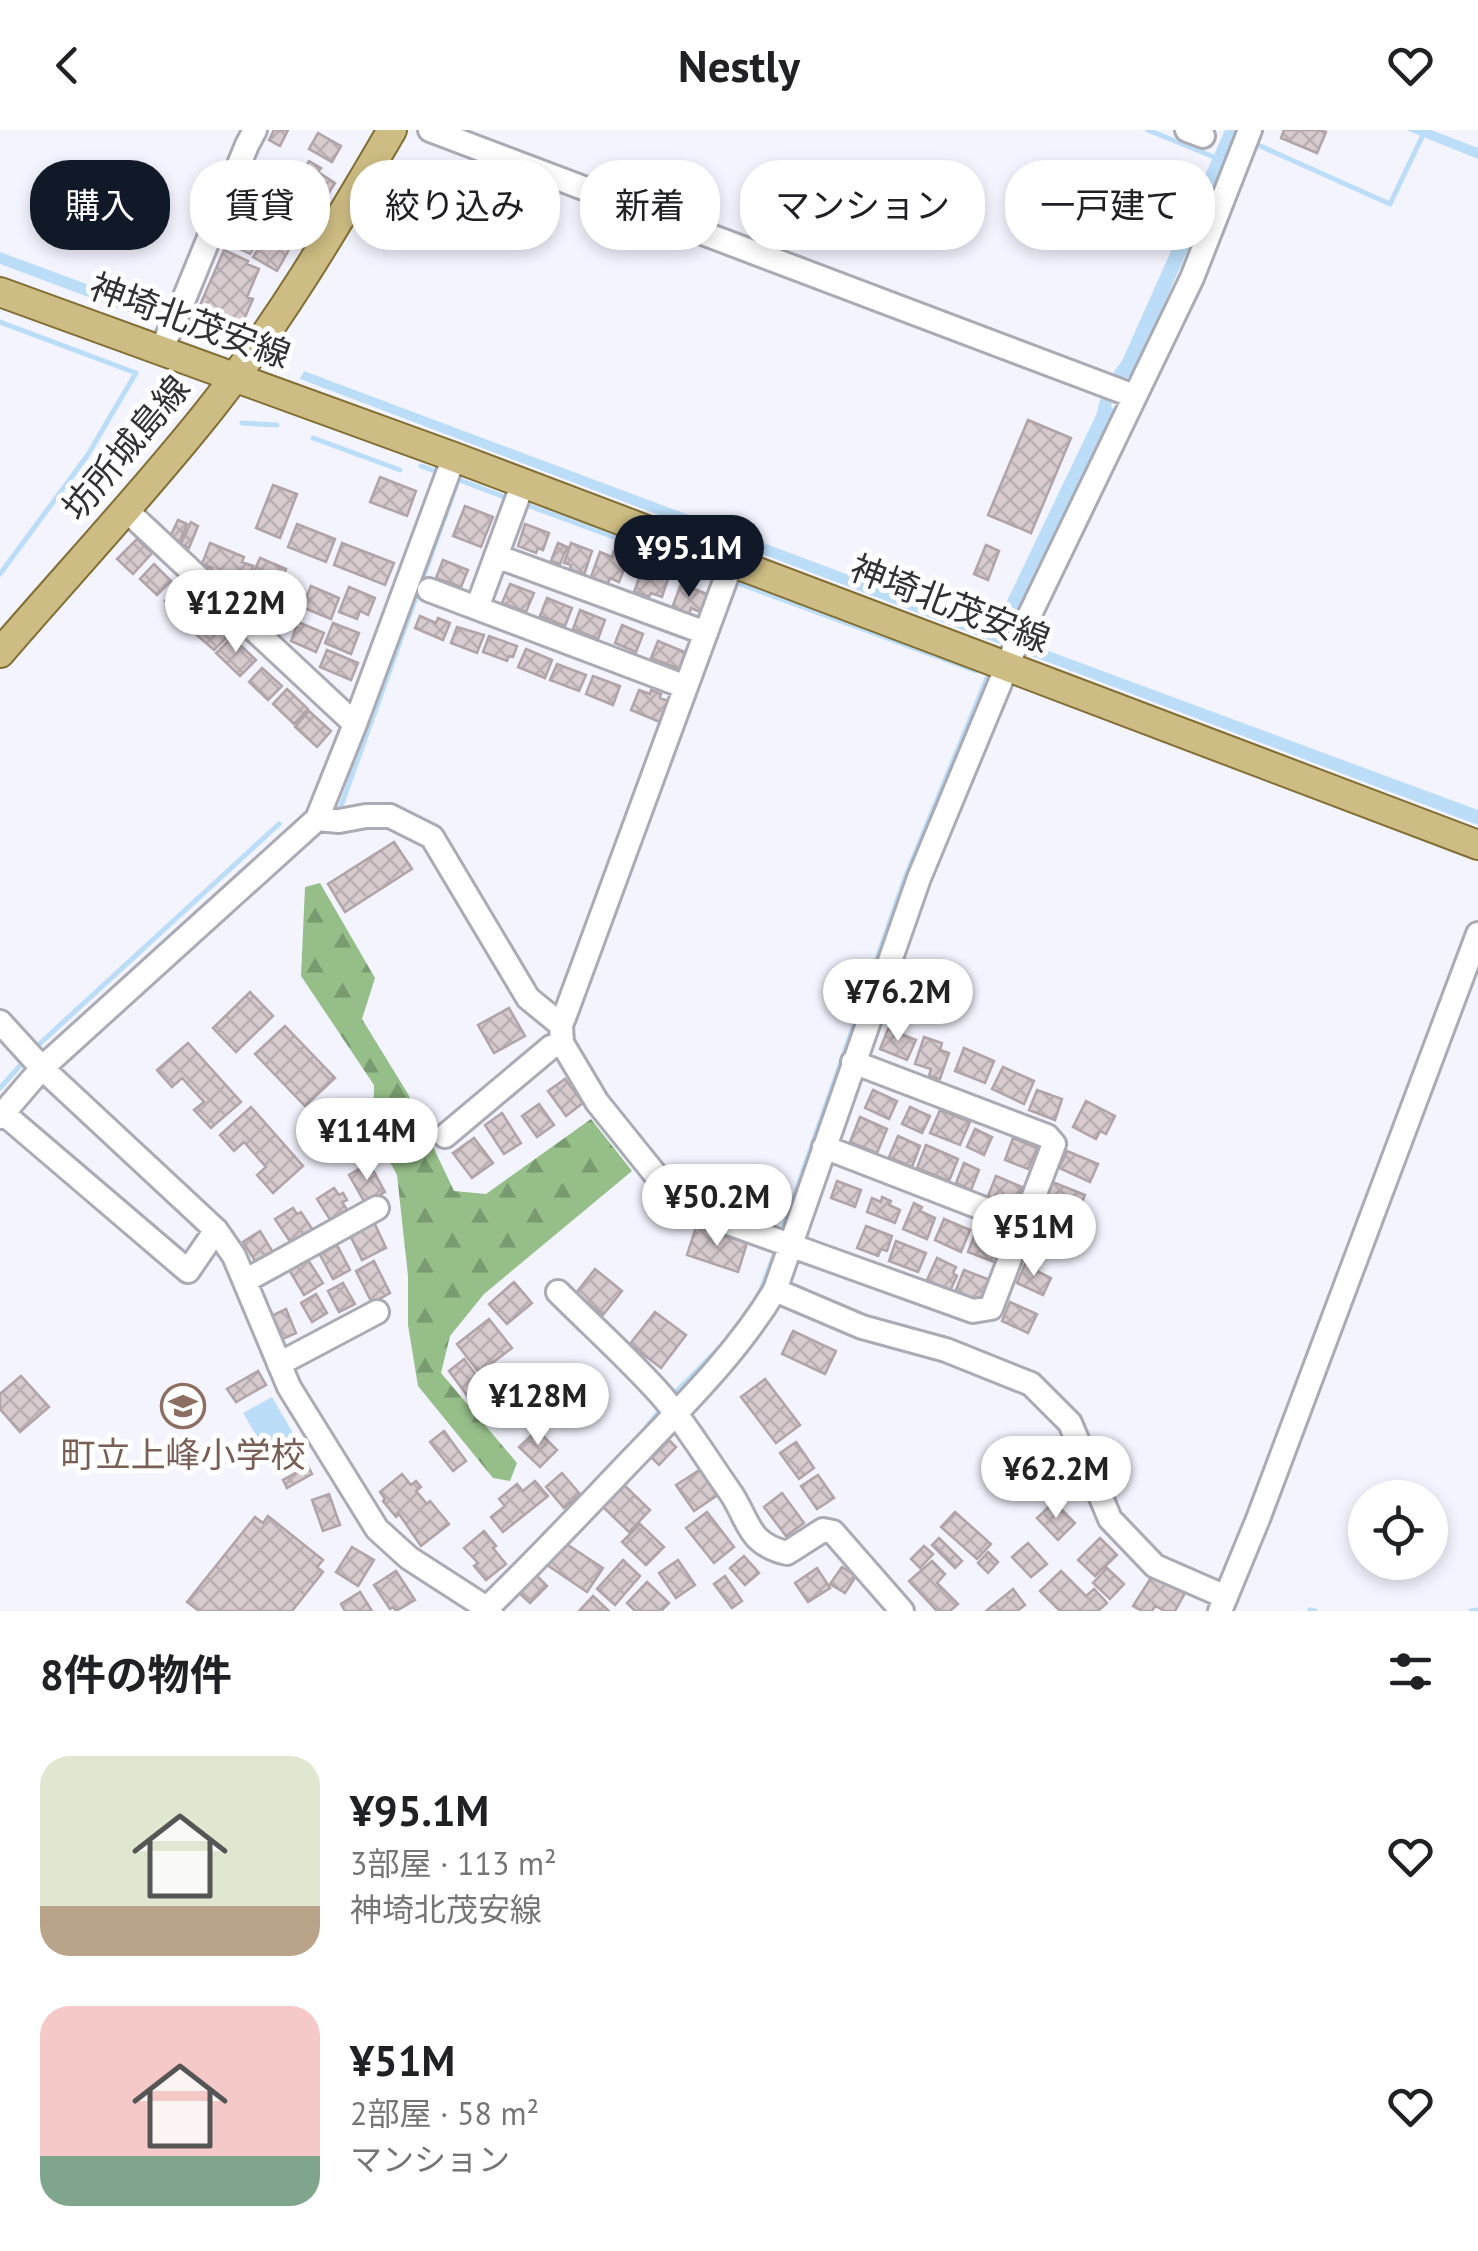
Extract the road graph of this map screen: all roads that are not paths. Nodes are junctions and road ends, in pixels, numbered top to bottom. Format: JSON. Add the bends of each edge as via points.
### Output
{"nodes":[{"id":1,"x":256,"y":130,"type":"edge"},
{"id":2,"x":392,"y":130,"type":"edge"},
{"id":3,"x":430,"y":130,"type":"edge"},
{"id":4,"x":1250,"y":130,"type":"edge"},
{"id":5,"x":0,"y":292,"type":"edge"},
{"id":6,"x":161,"y":350,"type":"junction"},
{"id":7,"x":234,"y":377,"type":"junction"},
{"id":8,"x":1134,"y":396,"type":"junction"},
{"id":9,"x":454,"y":457,"type":"junction"},
{"id":10,"x":523,"y":483,"type":"junction"},
{"id":11,"x":126,"y":510,"type":"junction"},
{"id":12,"x":496,"y":556,"type":"junction"},
{"id":13,"x":732,"y":562,"type":"junction"},
{"id":14,"x":429,"y":590,"type":"dead end"},
{"id":15,"x":477,"y":608,"type":"junction"},
{"id":16,"x":706,"y":633,"type":"junction"},
{"id":17,"x":1014,"y":651,"type":"junction"},
{"id":18,"x":0,"y":654,"type":"edge"},
{"id":19,"x":686,"y":687,"type":"junction"},
{"id":20,"x":355,"y":724,"type":"junction"},
{"id":21,"x":317,"y":818,"type":"junction"},
{"id":22,"x":1478,"y":844,"type":"edge"},
{"id":23,"x":1478,"y":934,"type":"edge"},
{"id":24,"x":0,"y":1022,"type":"edge"},
{"id":25,"x":562,"y":1034,"type":"junction"},
{"id":26,"x":853,"y":1062,"type":"junction"},
{"id":27,"x":42,"y":1068,"type":"junction"},
{"id":28,"x":2,"y":1115,"type":"edge"},
{"id":29,"x":445,"y":1136,"type":"dead end"},
{"id":30,"x":824,"y":1147,"type":"junction"},
{"id":31,"x":377,"y":1208,"type":"dead end"},
{"id":32,"x":1024,"y":1224,"type":"junction"},
{"id":33,"x":216,"y":1230,"type":"junction"},
{"id":34,"x":781,"y":1240,"type":"junction"},
{"id":35,"x":244,"y":1281,"type":"junction"},
{"id":36,"x":775,"y":1290,"type":"junction"},
{"id":37,"x":558,"y":1292,"type":"dead end"},
{"id":38,"x":377,"y":1312,"type":"dead end"},
{"id":39,"x":279,"y":1364,"type":"junction"},
{"id":40,"x":669,"y":1406,"type":"junction"},
{"id":41,"x":1223,"y":1604,"type":"edge"},
{"id":42,"x":488,"y":1610,"type":"edge"},
{"id":43,"x":902,"y":1611,"type":"edge"}],
"edges":[{"from":1,"to":6,"type":"street"},
{"from":2,"to":7,"type":"main road","name":"坊所城島線","via":[[324,248]]},
{"from":3,"to":8,"type":"street"},
{"from":4,"to":8,"type":"street","via":[[1192,278]]},
{"from":5,"to":6,"type":"main road","name":"神埼北茂安線"},
{"from":6,"to":7,"type":"main road","name":"神埼北茂安線"},
{"from":7,"to":9,"type":"main road","name":"神埼北茂安線"},
{"from":7,"to":11,"type":"main road","name":"坊所城島線"},
{"from":8,"to":17,"type":"street"},
{"from":9,"to":10,"type":"main road","name":"神埼北茂安線"},
{"from":9,"to":20,"type":"street"},
{"from":10,"to":12,"type":"street"},
{"from":10,"to":13,"type":"main road","name":"神埼北茂安線"},
{"from":11,"to":18,"type":"main road","name":"坊所城島線"},
{"from":11,"to":20,"type":"street"},
{"from":12,"to":15,"type":"street"},
{"from":12,"to":16,"type":"street"},
{"from":13,"to":16,"type":"street"},
{"from":13,"to":17,"type":"main road","name":"神埼北茂安線"},
{"from":14,"to":15,"type":"street"},
{"from":15,"to":19,"type":"street"},
{"from":16,"to":19,"type":"street"},
{"from":17,"to":22,"type":"main road","name":"神埼北茂安線"},
{"from":17,"to":26,"type":"street","via":[[919,878]]},
{"from":19,"to":25,"type":"street"},
{"from":20,"to":21,"type":"street"},
{"from":21,"to":25,"type":"street","via":[[390,816],[432,837],[528,998]]},
{"from":21,"to":27,"type":"street"},
{"from":23,"to":41,"type":"street"},
{"from":24,"to":27,"type":"street"},
{"from":25,"to":29,"type":"street"},
{"from":25,"to":34,"type":"street","via":[[597,1102],[659,1179],[698,1212]]},
{"from":26,"to":30,"type":"street"},
{"from":26,"to":32,"type":"street","via":[[1048,1136],[1054,1144]]},
{"from":27,"to":28,"type":"street"},
{"from":27,"to":33,"type":"street"},
{"from":28,"to":33,"type":"street","via":[[188,1271]]},
{"from":30,"to":32,"type":"street"},
{"from":30,"to":34,"type":"street"},
{"from":31,"to":35,"type":"street"},
{"from":32,"to":34,"type":"street","via":[[991,1308],[974,1310]]},
{"from":33,"to":35,"type":"street"},
{"from":34,"to":36,"type":"street"},
{"from":35,"to":39,"type":"street"},
{"from":36,"to":40,"type":"street","via":[[726,1360]]},
{"from":36,"to":41,"type":"street","via":[[1031,1384],[1070,1423],[1110,1518],[1155,1566]]},
{"from":37,"to":40,"type":"street"},
{"from":38,"to":39,"type":"street"},
{"from":39,"to":42,"type":"street","via":[[377,1528],[409,1558]]},
{"from":40,"to":42,"type":"street"},
{"from":40,"to":43,"type":"street","via":[[758,1541],[787,1553],[823,1530],[833,1532]]}]}
